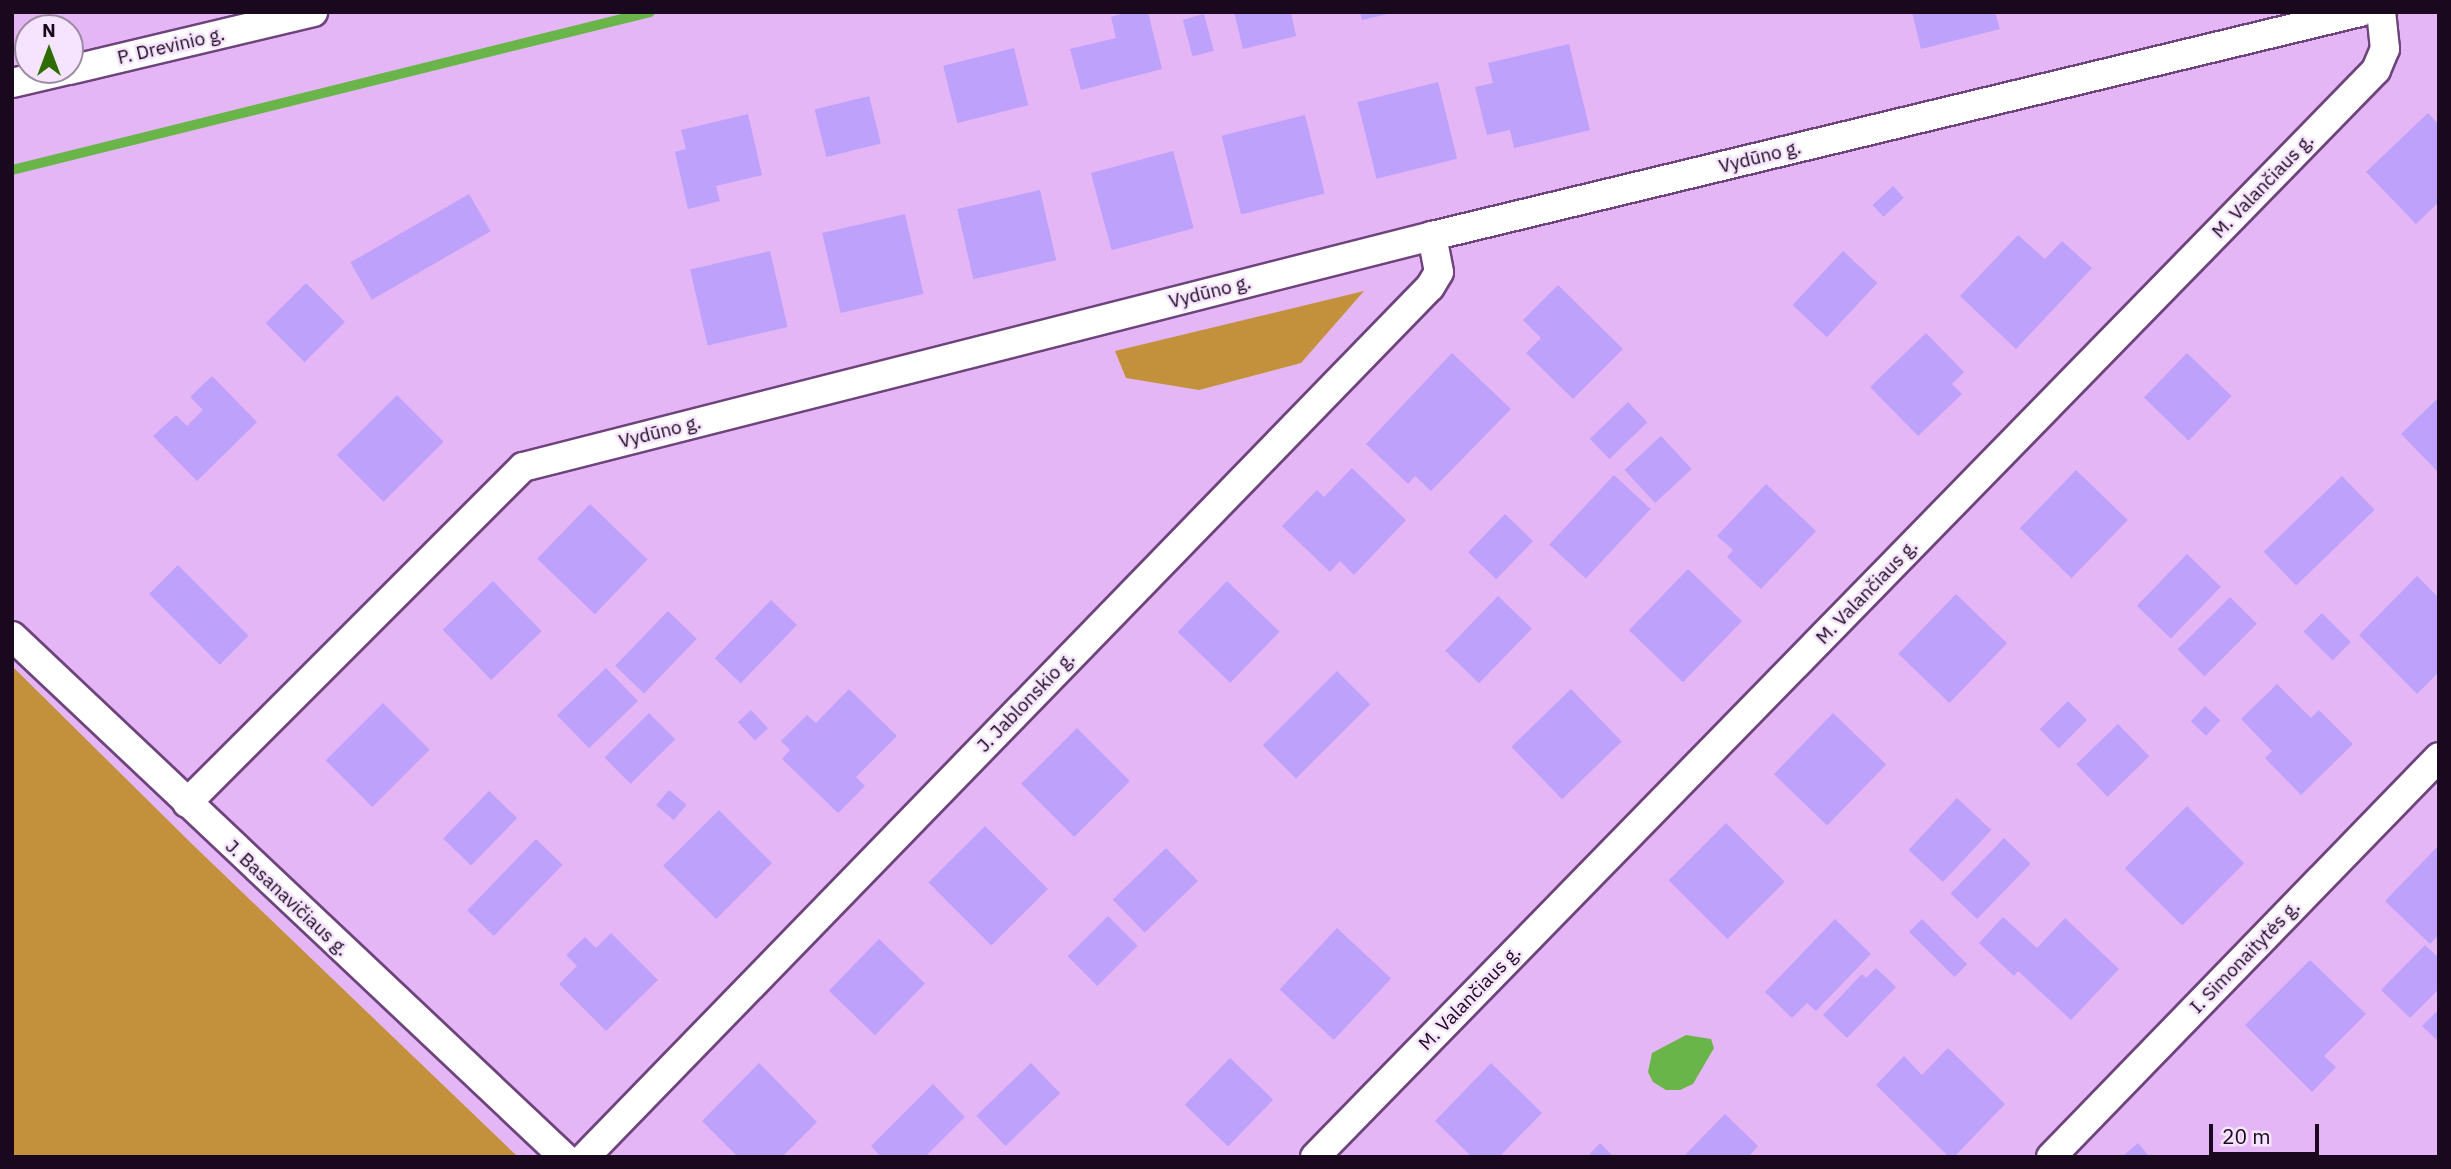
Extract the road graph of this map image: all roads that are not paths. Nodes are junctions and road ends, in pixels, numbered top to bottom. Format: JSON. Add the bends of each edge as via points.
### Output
{"nodes":[{"id":1,"x":313,"y":12,"type":"edge"},
{"id":2,"x":2360,"y":12,"type":"edge"},
{"id":3,"x":2381,"y":12,"type":"edge"},
{"id":4,"x":84,"y":66,"type":"edge"},
{"id":5,"x":1433,"y":236,"type":"junction"},
{"id":6,"x":12,"y":636,"type":"edge"},
{"id":7,"x":2439,"y":757,"type":"edge"},
{"id":8,"x":187,"y":803,"type":"junction"},
{"id":9,"x":564,"y":1157,"type":"edge"},
{"id":10,"x":584,"y":1157,"type":"edge"},
{"id":11,"x":1315,"y":1157,"type":"edge"},
{"id":12,"x":2051,"y":1157,"type":"edge"}],
"edges":[{"from":1,"to":4,"type":"street","name":"P. Drevinio g."},
{"from":2,"to":5,"type":"street","name":"Vydūno g."},
{"from":3,"to":11,"type":"street","name":"M. Valančiaus g.","via":[[2385,50],[2376,71]]},
{"from":5,"to":8,"type":"street","name":"Vydūno g.","via":[[523,467]]},
{"from":5,"to":10,"type":"street","name":"J. Jablonskio g.","via":[[1439,272],[1430,287]]},
{"from":6,"to":8,"type":"street","name":"J. Basanavičiaus g."},
{"from":7,"to":12,"type":"street","name":"I. Simonaitytės g."},
{"from":8,"to":9,"type":"street","name":"J. Basanavičiaus g."}]}
